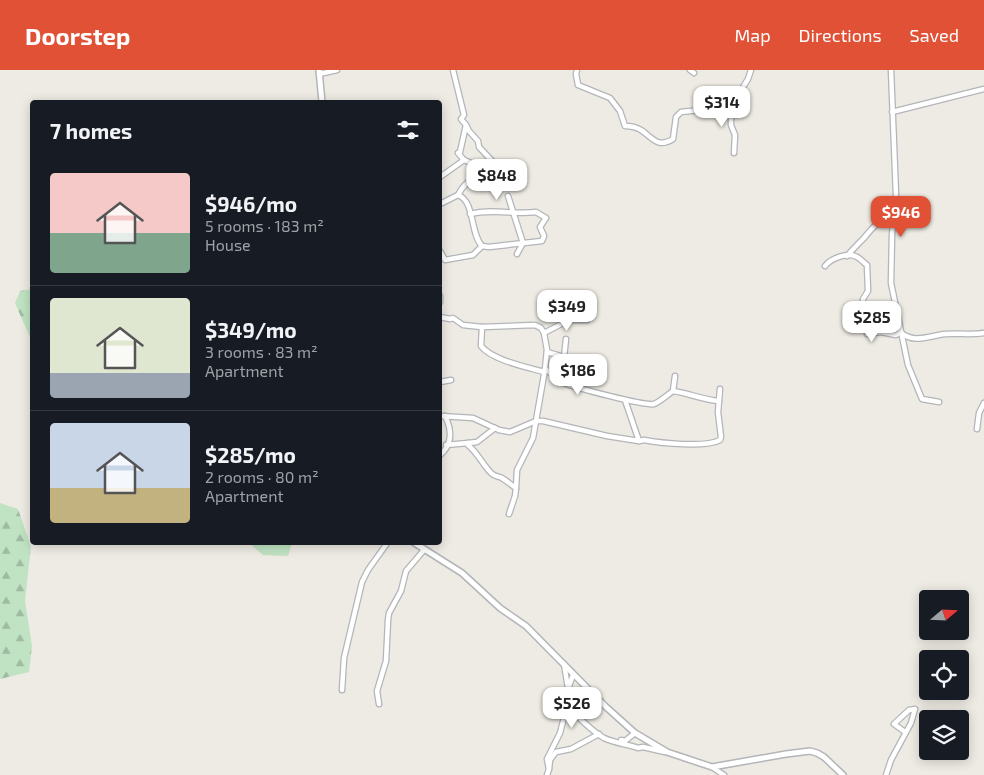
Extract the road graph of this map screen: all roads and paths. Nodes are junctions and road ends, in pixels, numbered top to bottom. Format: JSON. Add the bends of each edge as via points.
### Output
{"nodes":[{"id":1,"x":337,"y":70,"type":"edge"},
{"id":2,"x":452,"y":70,"type":"edge"},
{"id":3,"x":577,"y":70,"type":"edge"},
{"id":4,"x":690,"y":70,"type":"edge"},
{"id":5,"x":694,"y":70,"type":"edge"},
{"id":6,"x":751,"y":70,"type":"edge"},
{"id":7,"x":891,"y":70,"type":"edge"},
{"id":8,"x":319,"y":72,"type":"edge"},
{"id":9,"x":984,"y":89,"type":"edge"},
{"id":10,"x":322,"y":100,"type":"edge"},
{"id":11,"x":736,"y":108,"type":"junction"},
{"id":12,"x":892,"y":112,"type":"junction"},
{"id":13,"x":466,"y":125,"type":"junction"},
{"id":14,"x":734,"y":153,"type":"dead end"},
{"id":15,"x":464,"y":160,"type":"junction"},
{"id":16,"x":484,"y":172,"type":"junction"},
{"id":17,"x":442,"y":176,"type":"edge"},
{"id":18,"x":458,"y":195,"type":"junction"},
{"id":19,"x":508,"y":196,"type":"dead end"},
{"id":20,"x":442,"y":203,"type":"edge"},
{"id":21,"x":514,"y":212,"type":"junction"},
{"id":22,"x":470,"y":214,"type":"junction"},
{"id":23,"x":893,"y":219,"type":"junction"},
{"id":24,"x":522,"y":243,"type":"junction"},
{"id":25,"x":482,"y":246,"type":"junction"},
{"id":26,"x":517,"y":254,"type":"dead end"},
{"id":27,"x":442,"y":255,"type":"edge"},
{"id":28,"x":847,"y":256,"type":"junction"},
{"id":29,"x":825,"y":266,"type":"dead end"},
{"id":30,"x":442,"y":317,"type":"edge"},
{"id":31,"x":587,"y":320,"type":"dead end"},
{"id":32,"x":482,"y":327,"type":"junction"},
{"id":33,"x":900,"y":332,"type":"junction"},
{"id":34,"x":544,"y":333,"type":"junction"},
{"id":35,"x":984,"y":334,"type":"edge"},
{"id":36,"x":566,"y":339,"type":"dead end"},
{"id":37,"x":547,"y":352,"type":"junction"},
{"id":38,"x":564,"y":357,"type":"junction"},
{"id":39,"x":545,"y":371,"type":"junction"},
{"id":40,"x":675,"y":376,"type":"dead end"},
{"id":41,"x":450,"y":380,"type":"dead end"},
{"id":42,"x":442,"y":382,"type":"edge"},
{"id":43,"x":570,"y":385,"type":"junction"},
{"id":44,"x":720,"y":389,"type":"dead end"},
{"id":45,"x":673,"y":390,"type":"junction"},
{"id":46,"x":625,"y":400,"type":"junction"},
{"id":47,"x":719,"y":401,"type":"junction"},
{"id":48,"x":939,"y":402,"type":"dead end"},
{"id":49,"x":984,"y":403,"type":"edge"},
{"id":50,"x":442,"y":416,"type":"edge"},
{"id":51,"x":536,"y":421,"type":"junction"},
{"id":52,"x":495,"y":428,"type":"junction"},
{"id":53,"x":978,"y":429,"type":"dead end"},
{"id":54,"x":639,"y":441,"type":"junction"},
{"id":55,"x":468,"y":444,"type":"junction"},
{"id":56,"x":446,"y":445,"type":"junction"},
{"id":57,"x":442,"y":454,"type":"edge"},
{"id":58,"x":516,"y":488,"type":"junction"},
{"id":59,"x":509,"y":514,"type":"dead end"},
{"id":60,"x":386,"y":545,"type":"edge"},
{"id":61,"x":417,"y":545,"type":"edge"},
{"id":62,"x":424,"y":550,"type":"junction"},
{"id":63,"x":564,"y":664,"type":"junction"},
{"id":64,"x":573,"y":675,"type":"junction"},
{"id":65,"x":568,"y":689,"type":"junction"},
{"id":66,"x":342,"y":690,"type":"dead end"},
{"id":67,"x":568,"y":702,"type":"junction"},
{"id":68,"x":379,"y":704,"type":"dead end"},
{"id":69,"x":905,"y":732,"type":"junction"},
{"id":70,"x":635,"y":733,"type":"junction"},
{"id":71,"x":598,"y":734,"type":"junction"},
{"id":72,"x":666,"y":752,"type":"junction"},
{"id":73,"x":712,"y":767,"type":"junction"},
{"id":74,"x":548,"y":769,"type":"junction"},
{"id":75,"x":548,"y":775,"type":"edge"},
{"id":76,"x":724,"y":775,"type":"edge"},
{"id":77,"x":843,"y":775,"type":"edge"},
{"id":78,"x":886,"y":775,"type":"edge"}],
"edges":[{"from":1,"to":8,"type":"street"},
{"from":2,"to":13,"type":"street","via":[[464,115],[461,119]]},
{"from":3,"to":11,"type":"street","via":[[578,84],[610,98],[620,111],[625,126],[640,129],[653,141],[664,142],[673,138],[676,117],[681,112]]},
{"from":4,"to":5,"type":"street","via":[[694,74]]},
{"from":6,"to":11,"type":"street"},
{"from":7,"to":12,"type":"street"},
{"from":8,"to":10,"type":"street"},
{"from":9,"to":12,"type":"street"},
{"from":11,"to":14,"type":"street","via":[[731,122],[735,135]]},
{"from":12,"to":23,"type":"street","via":[[896,195]]},
{"from":13,"to":15,"type":"street","via":[[458,154]]},
{"from":13,"to":16,"type":"street","via":[[479,147],[494,163]]},
{"from":15,"to":16,"type":"street"},
{"from":15,"to":17,"type":"street"},
{"from":16,"to":18,"type":"street","via":[[469,179]]},
{"from":18,"to":20,"type":"street"},
{"from":18,"to":22,"type":"street","via":[[467,202]]},
{"from":19,"to":21,"type":"street"},
{"from":21,"to":22,"type":"street"},
{"from":21,"to":24,"type":"street"},
{"from":21,"to":24,"type":"street","via":[[536,212],[546,218],[540,227],[544,236],[542,241]]},
{"from":22,"to":25,"type":"street"},
{"from":23,"to":28,"type":"street","via":[[870,229]]},
{"from":23,"to":33,"type":"street","via":[[890,279]]},
{"from":24,"to":25,"type":"street"},
{"from":24,"to":26,"type":"street"},
{"from":25,"to":27,"type":"street","via":[[473,255],[445,260]]},
{"from":28,"to":29,"type":"street","via":[[829,261]]},
{"from":28,"to":33,"type":"street","via":[[856,256],[867,265],[868,291],[863,299],[867,334],[896,335]]},
{"from":30,"to":32,"type":"street"},
{"from":31,"to":34,"type":"street","via":[[569,320]]},
{"from":32,"to":34,"type":"street","via":[[535,325]]},
{"from":32,"to":39,"type":"street","via":[[480,346],[484,351]]},
{"from":33,"to":35,"type":"street","via":[[920,339],[944,334]]},
{"from":33,"to":48,"type":"street","via":[[908,365],[922,399]]},
{"from":34,"to":37,"type":"street"},
{"from":36,"to":38,"type":"street"},
{"from":37,"to":38,"type":"street"},
{"from":37,"to":39,"type":"street"},
{"from":38,"to":43,"type":"street","via":[[577,376]]},
{"from":39,"to":43,"type":"street"},
{"from":39,"to":51,"type":"street"},
{"from":40,"to":45,"type":"street"},
{"from":41,"to":42,"type":"street"},
{"from":43,"to":46,"type":"street"},
{"from":44,"to":47,"type":"street"},
{"from":45,"to":46,"type":"street","via":[[662,400],[647,405]]},
{"from":45,"to":47,"type":"street"},
{"from":46,"to":54,"type":"street"},
{"from":47,"to":54,"type":"street","via":[[721,437],[717,442]]},
{"from":49,"to":53,"type":"street","via":[[979,413]]},
{"from":50,"to":52,"type":"street","via":[[473,418]]},
{"from":50,"to":56,"type":"street","via":[[452,436]]},
{"from":51,"to":52,"type":"street","via":[[510,432]]},
{"from":51,"to":54,"type":"street"},
{"from":51,"to":58,"type":"street","via":[[533,438],[517,470]]},
{"from":52,"to":55,"type":"street","via":[[477,442]]},
{"from":55,"to":56,"type":"street"},
{"from":55,"to":58,"type":"street","via":[[491,474]]},
{"from":56,"to":57,"type":"street"},
{"from":58,"to":59,"type":"street"},
{"from":60,"to":66,"type":"street","via":[[362,582],[344,658]]},
{"from":61,"to":62,"type":"street"},
{"from":62,"to":63,"type":"street","via":[[462,573],[542,641]]},
{"from":62,"to":68,"type":"street","via":[[406,571],[401,592],[389,613],[386,661],[377,691]]},
{"from":63,"to":64,"type":"street"},
{"from":63,"to":65,"type":"street"},
{"from":64,"to":65,"type":"street"},
{"from":64,"to":70,"type":"street"},
{"from":65,"to":67,"type":"street"},
{"from":67,"to":71,"type":"street"},
{"from":67,"to":74,"type":"street","via":[[560,734],[547,759]]},
{"from":69,"to":69,"type":"street","via":[[911,723],[915,709],[909,710],[894,724]]},
{"from":69,"to":78,"type":"street"},
{"from":70,"to":71,"type":"street","via":[[625,741]]},
{"from":70,"to":72,"type":"street"},
{"from":71,"to":72,"type":"street","via":[[638,748]]},
{"from":71,"to":74,"type":"street","via":[[571,749],[556,752]]},
{"from":72,"to":73,"type":"street"},
{"from":73,"to":76,"type":"street"},
{"from":73,"to":77,"type":"street","via":[[810,751],[824,757]]},
{"from":74,"to":75,"type":"street"}]}
